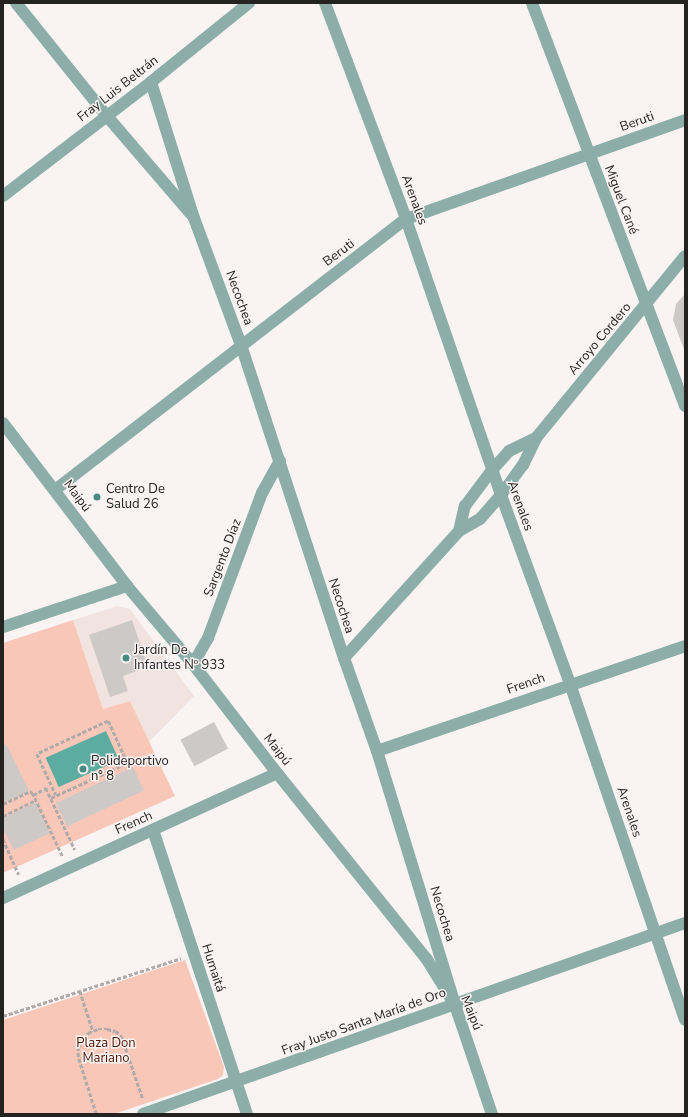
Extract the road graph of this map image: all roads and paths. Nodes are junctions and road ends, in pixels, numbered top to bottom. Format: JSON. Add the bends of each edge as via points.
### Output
{"nodes":[{"id":1,"x":16,"y":3,"type":"edge"},
{"id":2,"x":249,"y":3,"type":"edge"},
{"id":3,"x":325,"y":3,"type":"edge"},
{"id":4,"x":532,"y":3,"type":"edge"},
{"id":5,"x":151,"y":82,"type":"junction"},
{"id":6,"x":106,"y":115,"type":"junction"},
{"id":7,"x":685,"y":120,"type":"edge"},
{"id":8,"x":589,"y":154,"type":"junction"},
{"id":9,"x":3,"y":196,"type":"edge"},
{"id":10,"x":194,"y":218,"type":"junction"},
{"id":11,"x":406,"y":218,"type":"junction"},
{"id":12,"x":685,"y":256,"type":"edge"},
{"id":13,"x":646,"y":305,"type":"junction"},
{"id":14,"x":242,"y":345,"type":"junction"},
{"id":15,"x":681,"y":386,"type":"edge"},
{"id":16,"x":685,"y":406,"type":"edge"},
{"id":17,"x":3,"y":423,"type":"edge"},
{"id":18,"x":536,"y":438,"type":"junction"},
{"id":19,"x":280,"y":461,"type":"junction"},
{"id":20,"x":492,"y":470,"type":"junction"},
{"id":21,"x":55,"y":490,"type":"junction"},
{"id":22,"x":501,"y":495,"type":"junction"},
{"id":23,"x":459,"y":531,"type":"junction"},
{"id":24,"x":127,"y":586,"type":"junction"},
{"id":25,"x":3,"y":627,"type":"edge"},
{"id":26,"x":685,"y":646,"type":"edge"},
{"id":27,"x":344,"y":658,"type":"junction"},
{"id":28,"x":193,"y":664,"type":"junction"},
{"id":29,"x":570,"y":684,"type":"junction"},
{"id":30,"x":377,"y":751,"type":"junction"},
{"id":31,"x":277,"y":773,"type":"junction"},
{"id":32,"x":34,"y":795,"type":"junction"},
{"id":33,"x":56,"y":796,"type":"junction"},
{"id":34,"x":51,"y":798,"type":"junction"},
{"id":35,"x":36,"y":800,"type":"junction"},
{"id":36,"x":3,"y":804,"type":"edge"},
{"id":37,"x":3,"y":816,"type":"edge"},
{"id":38,"x":153,"y":830,"type":"junction"},
{"id":39,"x":3,"y":839,"type":"edge"},
{"id":40,"x":81,"y":863,"type":"junction"},
{"id":41,"x":68,"y":869,"type":"junction"},
{"id":42,"x":25,"y":888,"type":"junction"},
{"id":43,"x":3,"y":898,"type":"edge"},
{"id":44,"x":685,"y":923,"type":"edge"},
{"id":45,"x":656,"y":934,"type":"junction"},
{"id":46,"x":194,"y":954,"type":"junction"},
{"id":47,"x":80,"y":991,"type":"junction"},
{"id":48,"x":455,"y":1005,"type":"junction"},
{"id":49,"x":3,"y":1016,"type":"edge"},
{"id":50,"x":685,"y":1020,"type":"edge"},
{"id":51,"x":93,"y":1031,"type":"junction"},
{"id":52,"x":237,"y":1082,"type":"junction"},
{"id":53,"x":146,"y":1113,"type":"edge"},
{"id":54,"x":96,"y":1114,"type":"edge"},
{"id":55,"x":247,"y":1114,"type":"edge"},
{"id":56,"x":492,"y":1114,"type":"edge"}],
"edges":[{"from":1,"to":6,"type":"street","name":"Necochea"},
{"from":2,"to":5,"type":"street","name":"Fray Luis Beltrán"},
{"from":3,"to":11,"type":"street","name":"Arenales"},
{"from":4,"to":8,"type":"street","name":"Miguel Cané"},
{"from":5,"to":6,"type":"street","name":"Fray Luis Beltrán"},
{"from":5,"to":10,"type":"street","name":"Necochea"},
{"from":6,"to":9,"type":"street","name":"Fray Luis Beltrán"},
{"from":6,"to":10,"type":"street","name":"Necochea"},
{"from":7,"to":8,"type":"street","name":"Beruti"},
{"from":8,"to":11,"type":"street","name":"Beruti"},
{"from":8,"to":13,"type":"street","name":"Miguel Cané"},
{"from":10,"to":14,"type":"street","name":"Necochea"},
{"from":11,"to":14,"type":"street","name":"Beruti"},
{"from":11,"to":20,"type":"street","name":"Arenales"},
{"from":12,"to":13,"type":"street","name":"Arroyo Cordero"},
{"from":13,"to":15,"type":"street","name":"Miguel Cané"},
{"from":13,"to":18,"type":"street","name":"Arroyo Cordero"},
{"from":14,"to":19,"type":"street","name":"Necochea"},
{"from":14,"to":21,"type":"street","name":"Beruti"},
{"from":15,"to":16,"type":"street","name":"Miguel Cané"},
{"from":17,"to":21,"type":"street","name":"Maipú"},
{"from":18,"to":20,"type":"street","name":"Arroyo Cordero","via":[[509,450]]},
{"from":18,"to":22,"type":"street","name":"Arroyo Cordero","via":[[524,465]]},
{"from":19,"to":27,"type":"street","name":"Necochea"},
{"from":19,"to":28,"type":"street","name":"Sargento Díaz","via":[[262,493],[208,638]]},
{"from":20,"to":22,"type":"street","name":"Arenales"},
{"from":20,"to":23,"type":"street","name":"Arroyo Cordero","via":[[465,506]]},
{"from":21,"to":24,"type":"street","name":"Maipú"},
{"from":22,"to":23,"type":"street","name":"Arroyo Cordero","via":[[480,519]]},
{"from":22,"to":29,"type":"street","name":"Arenales"},
{"from":23,"to":27,"type":"street","name":"Arroyo Cordero"},
{"from":24,"to":25,"type":"street"},
{"from":24,"to":28,"type":"street","name":"Maipú"},
{"from":26,"to":29,"type":"street","name":"French"},
{"from":27,"to":30,"type":"street","name":"Necochea"},
{"from":28,"to":31,"type":"street","name":"Maipú"},
{"from":29,"to":30,"type":"street","name":"French"},
{"from":29,"to":45,"type":"street","name":"Arenales"},
{"from":30,"to":48,"type":"street","name":"Necochea"},
{"from":31,"to":38,"type":"street","name":"French"},
{"from":31,"to":48,"type":"street","name":"Maipú","via":[[426,958]]},
{"from":32,"to":34,"type":"path","via":[[46,788]]},
{"from":32,"to":35,"type":"path"},
{"from":32,"to":36,"type":"path","via":[[31,791]]},
{"from":33,"to":33,"type":"path","via":[[127,763],[108,722],[37,754]]},
{"from":33,"to":34,"type":"path"},
{"from":34,"to":40,"type":"path"},
{"from":35,"to":37,"type":"path"},
{"from":35,"to":41,"type":"path"},
{"from":38,"to":40,"type":"street","name":"French"},
{"from":38,"to":46,"type":"street","name":"Humaitá"},
{"from":39,"to":42,"type":"path"},
{"from":40,"to":41,"type":"street","name":"French"},
{"from":41,"to":42,"type":"street","name":"French"},
{"from":42,"to":43,"type":"street","name":"French"},
{"from":44,"to":45,"type":"street","name":"Fray Justo Santa María de Oro"},
{"from":45,"to":48,"type":"street","name":"Fray Justo Santa María de Oro"},
{"from":45,"to":50,"type":"street","name":"Arenales"},
{"from":46,"to":47,"type":"path"},
{"from":46,"to":52,"type":"street","name":"Humaitá"},
{"from":47,"to":49,"type":"path"},
{"from":47,"to":51,"type":"path"},
{"from":48,"to":52,"type":"street","name":"Fray Justo Santa María de Oro"},
{"from":48,"to":56,"type":"street","name":"Maipú"},
{"from":51,"to":53,"type":"path","via":[[107,1028],[116,1031],[122,1037]]},
{"from":51,"to":54,"type":"path","via":[[83,1039],[78,1048],[78,1057]]},
{"from":52,"to":53,"type":"street","name":"Fray Justo Santa María de Oro"},
{"from":52,"to":55,"type":"street","name":"Humaitá"}]}
